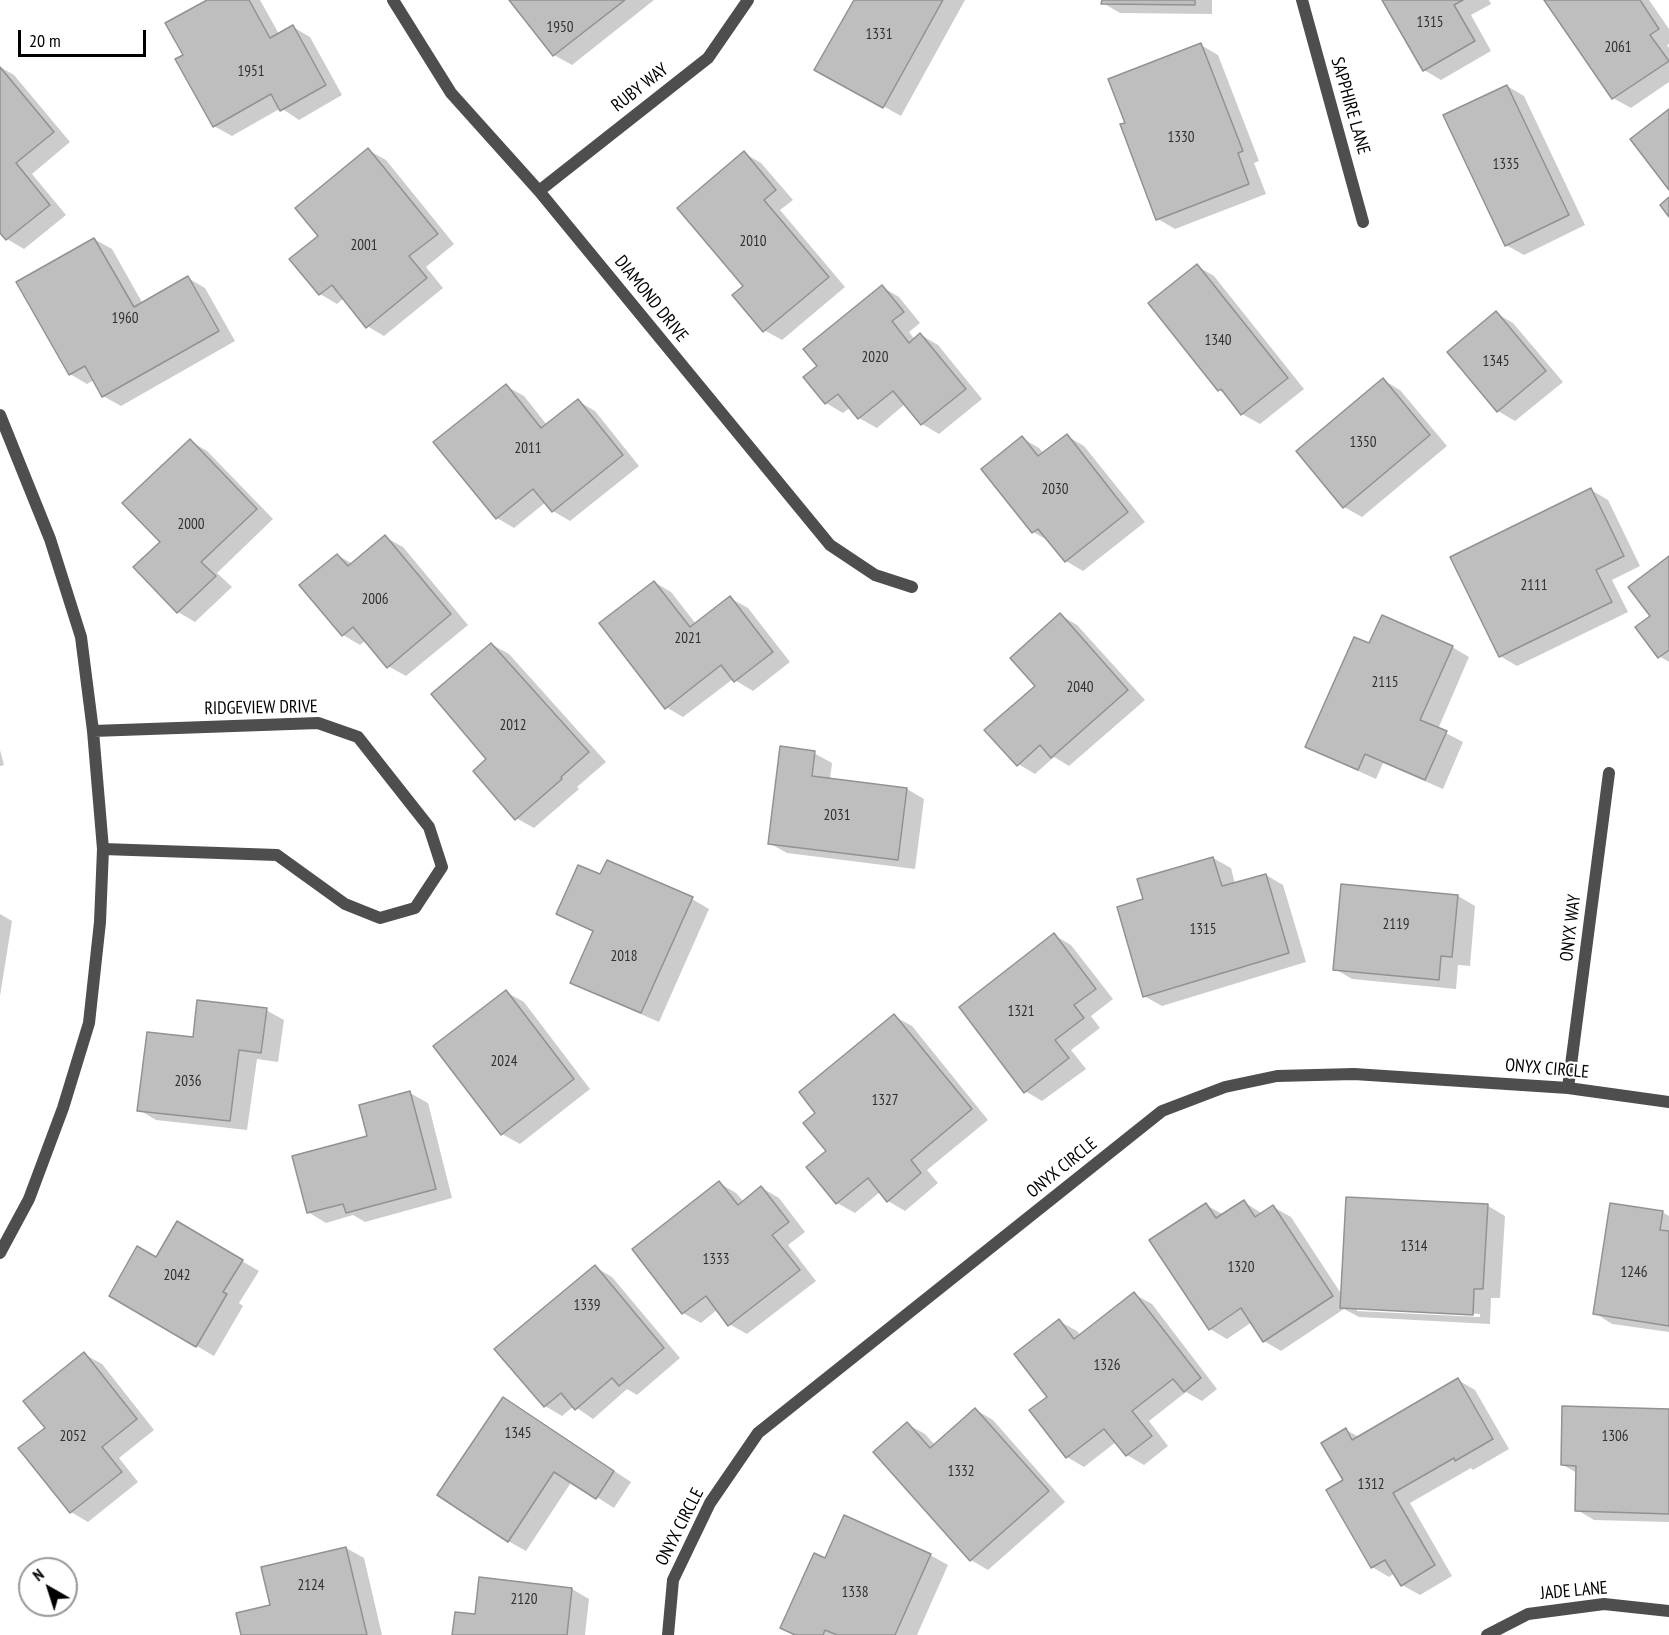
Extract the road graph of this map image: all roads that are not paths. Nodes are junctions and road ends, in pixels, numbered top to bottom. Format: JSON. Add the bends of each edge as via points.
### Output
{"nodes":[{"id":1,"x":393,"y":0,"type":"edge"},
{"id":2,"x":748,"y":0,"type":"edge"},
{"id":3,"x":1302,"y":0,"type":"edge"},
{"id":4,"x":539,"y":191,"type":"junction"},
{"id":5,"x":1363,"y":222,"type":"dead end"},
{"id":6,"x":0,"y":415,"type":"edge"},
{"id":7,"x":912,"y":587,"type":"dead end"},
{"id":8,"x":93,"y":730,"type":"junction"},
{"id":9,"x":1609,"y":773,"type":"dead end"},
{"id":10,"x":103,"y":849,"type":"junction"},
{"id":11,"x":1568,"y":1088,"type":"junction"},
{"id":12,"x":1669,"y":1102,"type":"edge"},
{"id":13,"x":0,"y":1253,"type":"edge"},
{"id":14,"x":1669,"y":1611,"type":"edge"},
{"id":15,"x":668,"y":1635,"type":"edge"},
{"id":16,"x":1487,"y":1635,"type":"edge"}],
"edges":[{"from":1,"to":4,"type":"street","name":"DIAMOND DRIVE","via":[[452,93]]},
{"from":2,"to":4,"type":"street","name":"RUBY WAY","via":[[708,58]]},
{"from":3,"to":5,"type":"street","name":"SAPPHIRE LANE"},
{"from":4,"to":7,"type":"street","name":"DIAMOND DRIVE","via":[[830,545],[875,575]]},
{"from":6,"to":8,"type":"street","via":[[50,539],[81,637]]},
{"from":8,"to":10,"type":"street"},
{"from":8,"to":10,"type":"street","name":"RIDGEVIEW DRIVE","via":[[318,723],[358,736],[429,827],[442,867],[415,908],[380,918],[345,904],[277,855]]},
{"from":9,"to":11,"type":"street","name":"ONYX WAY"},
{"from":10,"to":13,"type":"street","via":[[89,1023],[29,1199]]},
{"from":11,"to":12,"type":"street","name":"ONYX CIRCLE"},
{"from":11,"to":15,"type":"street","name":"ONYX CIRCLE","via":[[1354,1074],[1277,1076],[1225,1087],[1162,1111],[758,1433],[710,1503],[674,1580]]},
{"from":14,"to":16,"type":"street","name":"JADE LANE","via":[[1593,1605],[1528,1614]]}]}
